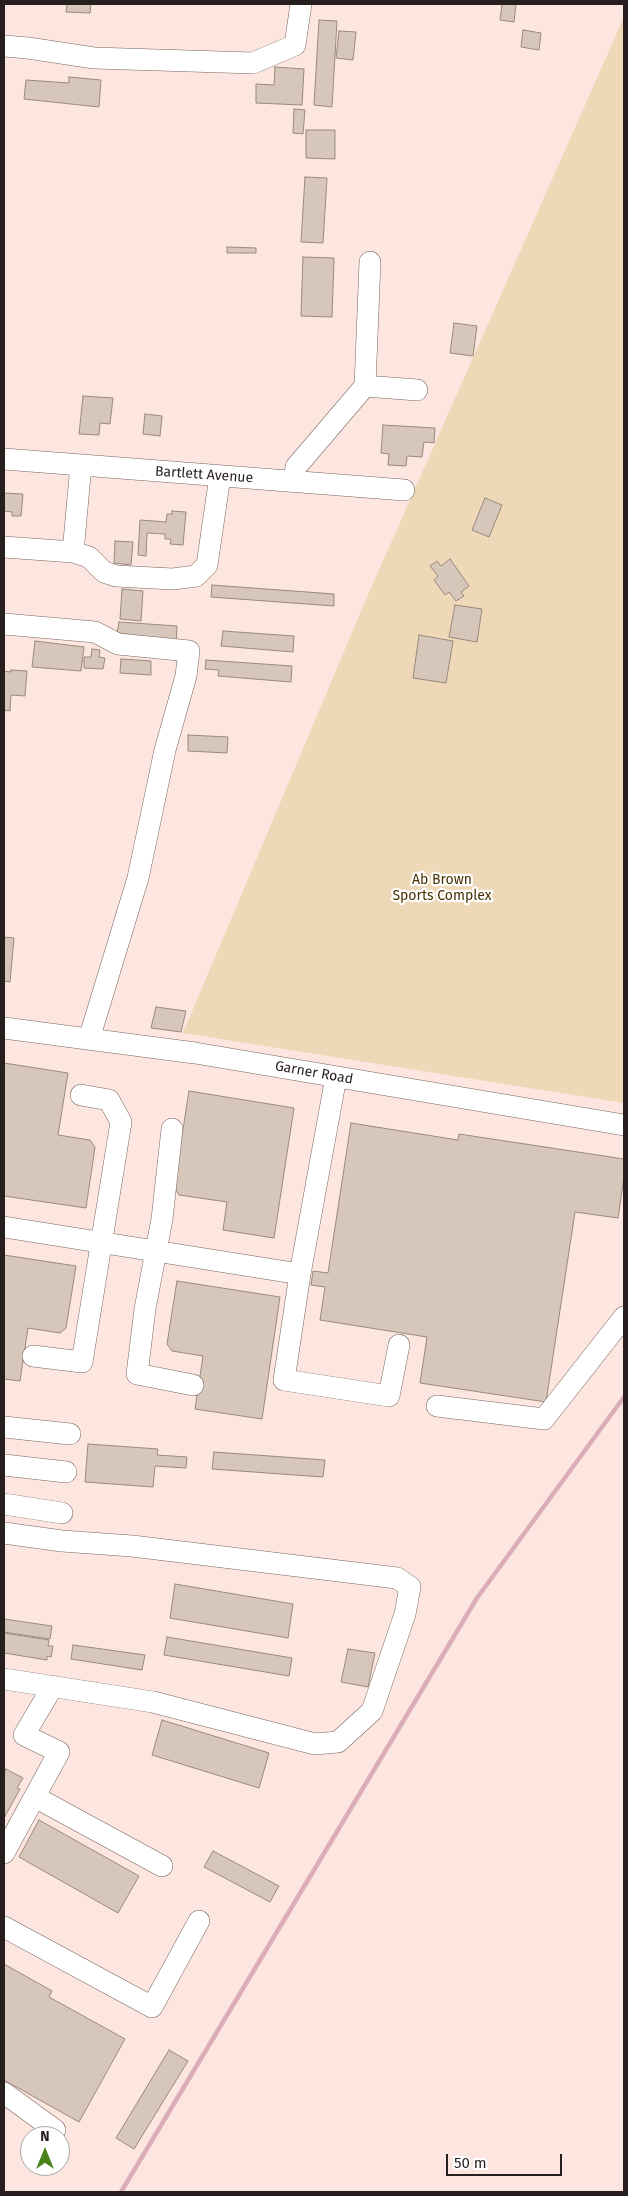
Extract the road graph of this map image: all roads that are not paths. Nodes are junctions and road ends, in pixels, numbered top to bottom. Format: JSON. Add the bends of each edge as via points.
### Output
{"nodes":[{"id":1,"x":301,"y":4,"type":"edge"},
{"id":2,"x":4,"y":46,"type":"edge"},
{"id":3,"x":370,"y":262,"type":"dead end"},
{"id":4,"x":364,"y":386,"type":"junction"},
{"id":5,"x":417,"y":390,"type":"dead end"},
{"id":6,"x":4,"y":459,"type":"edge"},
{"id":7,"x":81,"y":465,"type":"junction"},
{"id":8,"x":220,"y":476,"type":"junction"},
{"id":9,"x":294,"y":481,"type":"junction"},
{"id":10,"x":404,"y":490,"type":"dead end"},
{"id":11,"x":4,"y":547,"type":"edge"},
{"id":12,"x":73,"y":552,"type":"junction"},
{"id":13,"x":4,"y":624,"type":"edge"},
{"id":14,"x":4,"y":1028,"type":"edge"},
{"id":15,"x":89,"y":1039,"type":"junction"},
{"id":16,"x":336,"y":1077,"type":"junction"},
{"id":17,"x":81,"y":1095,"type":"dead end"},
{"id":18,"x":624,"y":1126,"type":"edge"},
{"id":19,"x":172,"y":1129,"type":"dead end"},
{"id":20,"x":4,"y":1228,"type":"edge"},
{"id":21,"x":101,"y":1243,"type":"junction"},
{"id":22,"x":154,"y":1252,"type":"junction"},
{"id":23,"x":300,"y":1274,"type":"junction"},
{"id":24,"x":624,"y":1317,"type":"edge"},
{"id":25,"x":398,"y":1345,"type":"dead end"},
{"id":26,"x":33,"y":1356,"type":"dead end"},
{"id":27,"x":193,"y":1385,"type":"dead end"},
{"id":28,"x":437,"y":1406,"type":"dead end"},
{"id":29,"x":4,"y":1427,"type":"edge"},
{"id":30,"x":70,"y":1434,"type":"dead end"},
{"id":31,"x":4,"y":1465,"type":"edge"},
{"id":32,"x":66,"y":1472,"type":"dead end"},
{"id":33,"x":4,"y":1504,"type":"edge"},
{"id":34,"x":62,"y":1513,"type":"dead end"},
{"id":35,"x":4,"y":1533,"type":"edge"},
{"id":36,"x":4,"y":1679,"type":"edge"},
{"id":37,"x":53,"y":1686,"type":"junction"},
{"id":38,"x":35,"y":1797,"type":"junction"},
{"id":39,"x":4,"y":1853,"type":"edge"},
{"id":40,"x":162,"y":1866,"type":"dead end"},
{"id":41,"x":198,"y":1921,"type":"dead end"},
{"id":42,"x":4,"y":1927,"type":"edge"},
{"id":43,"x":4,"y":2093,"type":"edge"},
{"id":44,"x":49,"y":2126,"type":"edge"}],
"edges":[{"from":1,"to":2,"type":"street","via":[[295,45],[253,63],[94,58]]},
{"from":3,"to":4,"type":"street"},
{"from":4,"to":5,"type":"street"},
{"from":4,"to":9,"type":"street","via":[[296,467]]},
{"from":6,"to":7,"type":"street","name":"Bartlett Avenue"},
{"from":7,"to":8,"type":"street","name":"Bartlett Avenue"},
{"from":7,"to":12,"type":"street"},
{"from":8,"to":9,"type":"street","name":"Bartlett Avenue"},
{"from":8,"to":12,"type":"street","via":[[207,565],[196,576],[173,579],[116,576],[104,572],[89,557]]},
{"from":9,"to":10,"type":"street","name":"Bartlett Avenue"},
{"from":11,"to":12,"type":"street"},
{"from":13,"to":15,"type":"street","via":[[95,632],[118,644],[189,651],[186,676],[165,750],[138,878]]},
{"from":14,"to":15,"type":"street","name":"Garner Road"},
{"from":15,"to":16,"type":"street","name":"Garner Road"},
{"from":16,"to":18,"type":"street","name":"Garner Road"},
{"from":16,"to":23,"type":"street"},
{"from":17,"to":21,"type":"street","via":[[109,1100],[121,1122]]},
{"from":19,"to":22,"type":"street","via":[[162,1219]]},
{"from":20,"to":21,"type":"street"},
{"from":21,"to":22,"type":"street"},
{"from":21,"to":26,"type":"street","via":[[82,1362]]},
{"from":22,"to":23,"type":"street"},
{"from":22,"to":27,"type":"street","via":[[137,1374]]},
{"from":23,"to":25,"type":"street","via":[[284,1380],[390,1396]]},
{"from":24,"to":28,"type":"street","via":[[544,1419]]},
{"from":29,"to":30,"type":"street"},
{"from":31,"to":32,"type":"street"},
{"from":33,"to":34,"type":"street"},
{"from":35,"to":37,"type":"street","via":[[397,1578],[410,1587],[405,1614],[372,1711],[338,1742],[315,1744],[153,1702]]},
{"from":36,"to":37,"type":"street"},
{"from":37,"to":38,"type":"street","via":[[24,1735],[59,1752]]},
{"from":38,"to":39,"type":"street"},
{"from":38,"to":40,"type":"street"},
{"from":41,"to":42,"type":"street","via":[[152,2007]]},
{"from":43,"to":44,"type":"street"}]}
